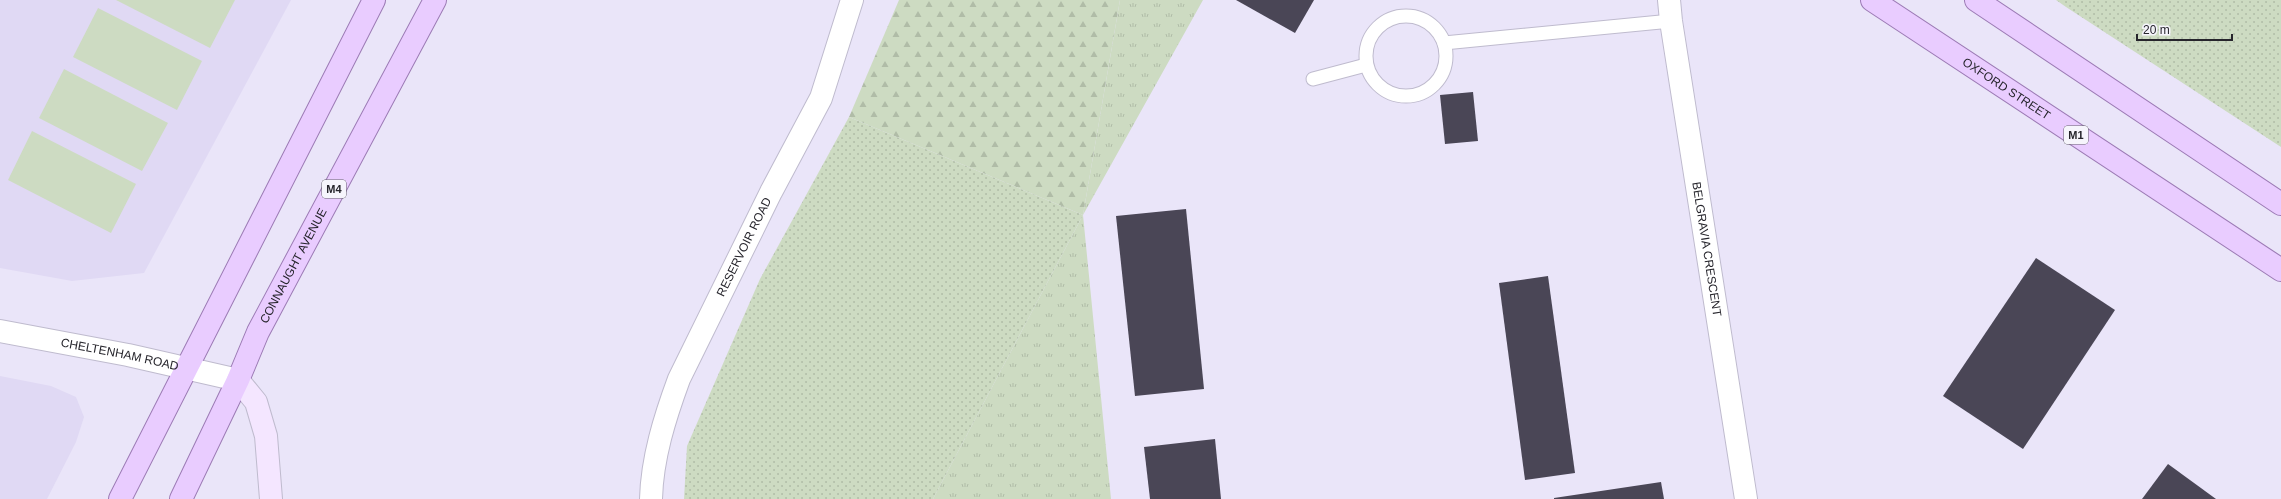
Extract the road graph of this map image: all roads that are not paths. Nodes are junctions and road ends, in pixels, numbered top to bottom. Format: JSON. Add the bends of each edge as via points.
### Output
{"nodes":[{"id":1,"x":374,"y":0,"type":"edge"},
{"id":2,"x":435,"y":0,"type":"edge"},
{"id":3,"x":852,"y":0,"type":"edge"},
{"id":4,"x":1669,"y":0,"type":"edge"},
{"id":5,"x":1872,"y":0,"type":"edge"},
{"id":6,"x":1976,"y":0,"type":"edge"},
{"id":7,"x":1671,"y":21,"type":"junction"},
{"id":8,"x":1444,"y":43,"type":"junction"},
{"id":9,"x":1366,"y":65,"type":"junction"},
{"id":10,"x":1313,"y":79,"type":"dead end"},
{"id":11,"x":2281,"y":204,"type":"edge"},
{"id":12,"x":2281,"y":270,"type":"edge"},
{"id":13,"x":0,"y":331,"type":"edge"},
{"id":14,"x":186,"y":367,"type":"junction"},
{"id":15,"x":238,"y":380,"type":"junction"},
{"id":16,"x":120,"y":499,"type":"edge"},
{"id":17,"x":181,"y":499,"type":"edge"},
{"id":18,"x":271,"y":499,"type":"edge"},
{"id":19,"x":651,"y":499,"type":"edge"},
{"id":20,"x":1746,"y":499,"type":"edge"}],
"edges":[{"from":1,"to":14,"type":"main road"},
{"from":2,"to":15,"type":"main road","name":"CONNAUGHT AVENUE","number":"M4","via":[[258,332]]},
{"from":3,"to":19,"type":"street","name":"RESERVOIR ROAD","via":[[821,98],[771,192],[679,379],[668,411],[652,479]]},
{"from":4,"to":7,"type":"street","name":"BELGRAVIA CRESCENT"},
{"from":5,"to":12,"type":"main road","name":"OXFORD STREET","number":"M1"},
{"from":6,"to":11,"type":"main road"},
{"from":7,"to":8,"type":"lane"},
{"from":7,"to":20,"type":"street","name":"BELGRAVIA CRESCENT"},
{"from":8,"to":9,"type":"lane","via":[[1430,24],[1419,18],[1395,17],[1374,30],[1366,53]]},
{"from":8,"to":9,"type":"lane","via":[[1444,69],[1438,80],[1416,95],[1403,96],[1379,87]]},
{"from":9,"to":10,"type":"lane"},
{"from":13,"to":14,"type":"street","name":"CHELTENHAM ROAD"},
{"from":14,"to":15,"type":"street","name":"CHELTENHAM ROAD"},
{"from":14,"to":16,"type":"main road"},
{"from":15,"to":17,"type":"main road","number":"M4"},
{"from":15,"to":18,"type":"street","via":[[256,402],[266,436]]}]}
